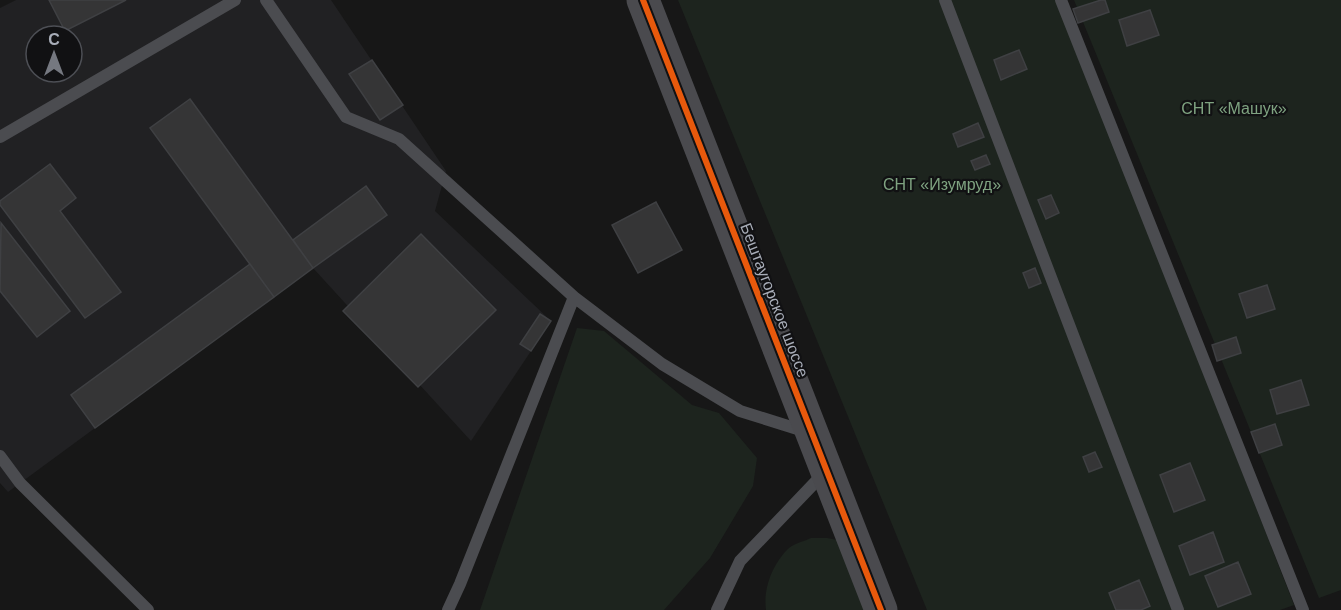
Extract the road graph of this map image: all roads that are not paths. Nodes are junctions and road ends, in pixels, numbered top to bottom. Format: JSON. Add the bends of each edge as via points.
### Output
{"nodes":[{"id":1,"x":235,"y":0,"type":"edge"},
{"id":2,"x":266,"y":0,"type":"edge"},
{"id":3,"x":643,"y":0,"type":"edge"},
{"id":4,"x":945,"y":0,"type":"edge"},
{"id":5,"x":1061,"y":0,"type":"edge"},
{"id":6,"x":0,"y":137,"type":"edge"},
{"id":7,"x":574,"y":297,"type":"junction"},
{"id":8,"x":813,"y":434,"type":"junction"},
{"id":9,"x":0,"y":456,"type":"edge"},
{"id":10,"x":827,"y":470,"type":"junction"},
{"id":11,"x":148,"y":610,"type":"edge"},
{"id":12,"x":448,"y":610,"type":"edge"},
{"id":13,"x":717,"y":610,"type":"edge"},
{"id":14,"x":881,"y":610,"type":"edge"},
{"id":15,"x":1178,"y":610,"type":"edge"},
{"id":16,"x":1303,"y":610,"type":"edge"}],
"edges":[{"from":1,"to":6,"type":"lane"},
{"from":2,"to":7,"type":"lane","via":[[346,117],[399,139]]},
{"from":3,"to":8,"type":"street","name":"Бештаугорское шоссе"},
{"from":4,"to":15,"type":"lane"},
{"from":5,"to":16,"type":"lane"},
{"from":7,"to":8,"type":"lane","via":[[662,364],[740,411]]},
{"from":7,"to":12,"type":"lane"},
{"from":8,"to":10,"type":"street","name":"Бештаугорское шоссе"},
{"from":9,"to":11,"type":"lane","via":[[20,483]]},
{"from":10,"to":13,"type":"lane","via":[[740,561]]},
{"from":10,"to":14,"type":"street","name":"Бештаугорское шоссе"}]}
